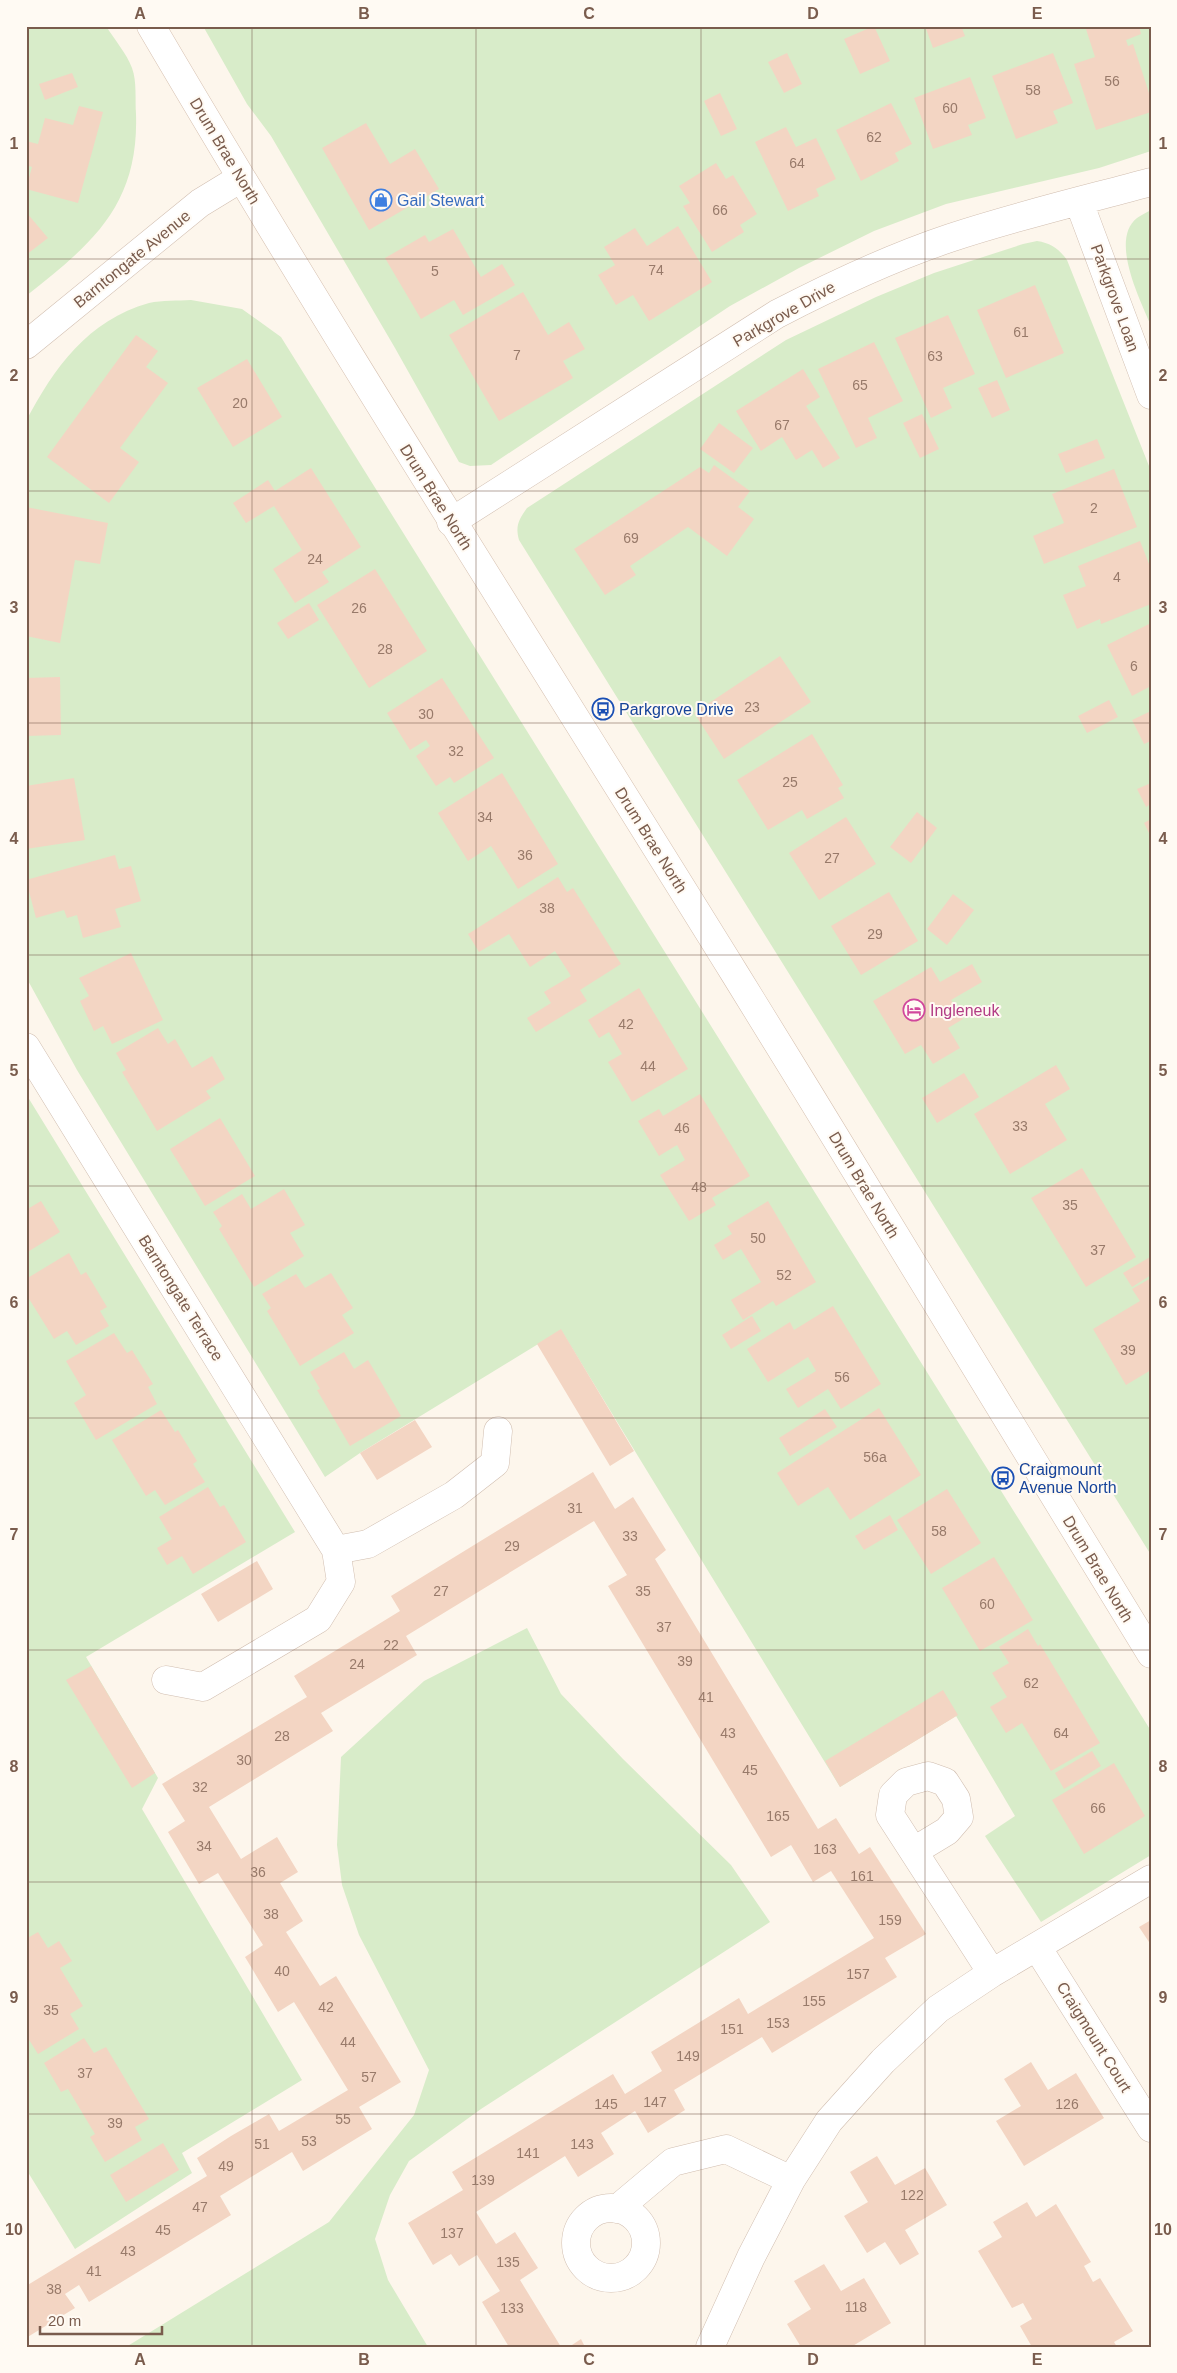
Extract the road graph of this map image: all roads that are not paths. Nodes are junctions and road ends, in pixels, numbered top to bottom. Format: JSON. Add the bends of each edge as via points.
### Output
{"nodes":[{"id":1,"x":151,"y":26,"type":"edge"},
{"id":2,"x":241,"y":178,"type":"junction"},
{"id":3,"x":1151,"y":182,"type":"edge"},
{"id":4,"x":1080,"y":202,"type":"junction"},
{"id":5,"x":26,"y":345,"type":"edge"},
{"id":6,"x":1151,"y":395,"type":"edge"},
{"id":7,"x":451,"y":522,"type":"junction"},
{"id":8,"x":26,"y":1047,"type":"edge"},
{"id":9,"x":498,"y":1431,"type":"dead end"},
{"id":10,"x":336,"y":1550,"type":"junction"},
{"id":11,"x":1151,"y":1654,"type":"edge"},
{"id":12,"x":166,"y":1680,"type":"dead end"},
{"id":13,"x":914,"y":1851,"type":"dead end"},
{"id":14,"x":1151,"y":1879,"type":"edge"},
{"id":15,"x":1037,"y":1947,"type":"junction"},
{"id":16,"x":992,"y":1973,"type":"junction"},
{"id":17,"x":1151,"y":2128,"type":"edge"},
{"id":18,"x":791,"y":2180,"type":"junction"},
{"id":19,"x":617,"y":2209,"type":"dead end"},
{"id":20,"x":710,"y":2347,"type":"edge"}],
"edges":[{"from":1,"to":2,"type":"street","name":"Drum Brae North"},
{"from":2,"to":5,"type":"street","name":"Barntongate Avenue","via":[[200,203]]},
{"from":2,"to":7,"type":"street","name":"Drum Brae North"},
{"from":3,"to":4,"type":"street","name":"Parkgrove Drive"},
{"from":4,"to":6,"type":"street","name":"Parkgrove Loan"},
{"from":4,"to":7,"type":"street","name":"Parkgrove Drive","via":[[950,238],[889,260],[827,288],[777,314]]},
{"from":7,"to":11,"type":"street","name":"Drum Brae North","via":[[736,975]]},
{"from":8,"to":10,"type":"street","name":"Barntongate Terrace"},
{"from":9,"to":10,"type":"street","via":[[495,1462],[454,1495],[368,1544]]},
{"from":10,"to":12,"type":"street","name":"Barntongate Terrace","via":[[341,1582],[318,1618],[203,1687]]},
{"from":13,"to":16,"type":"street"},
{"from":14,"to":15,"type":"street"},
{"from":15,"to":16,"type":"street"},
{"from":15,"to":17,"type":"street","name":"Craigmount Court"},
{"from":16,"to":18,"type":"street","via":[[938,2009],[883,2060],[829,2121]]},
{"from":18,"to":19,"type":"street","via":[[726,2149],[673,2162]]},
{"from":18,"to":20,"type":"street"}]}
